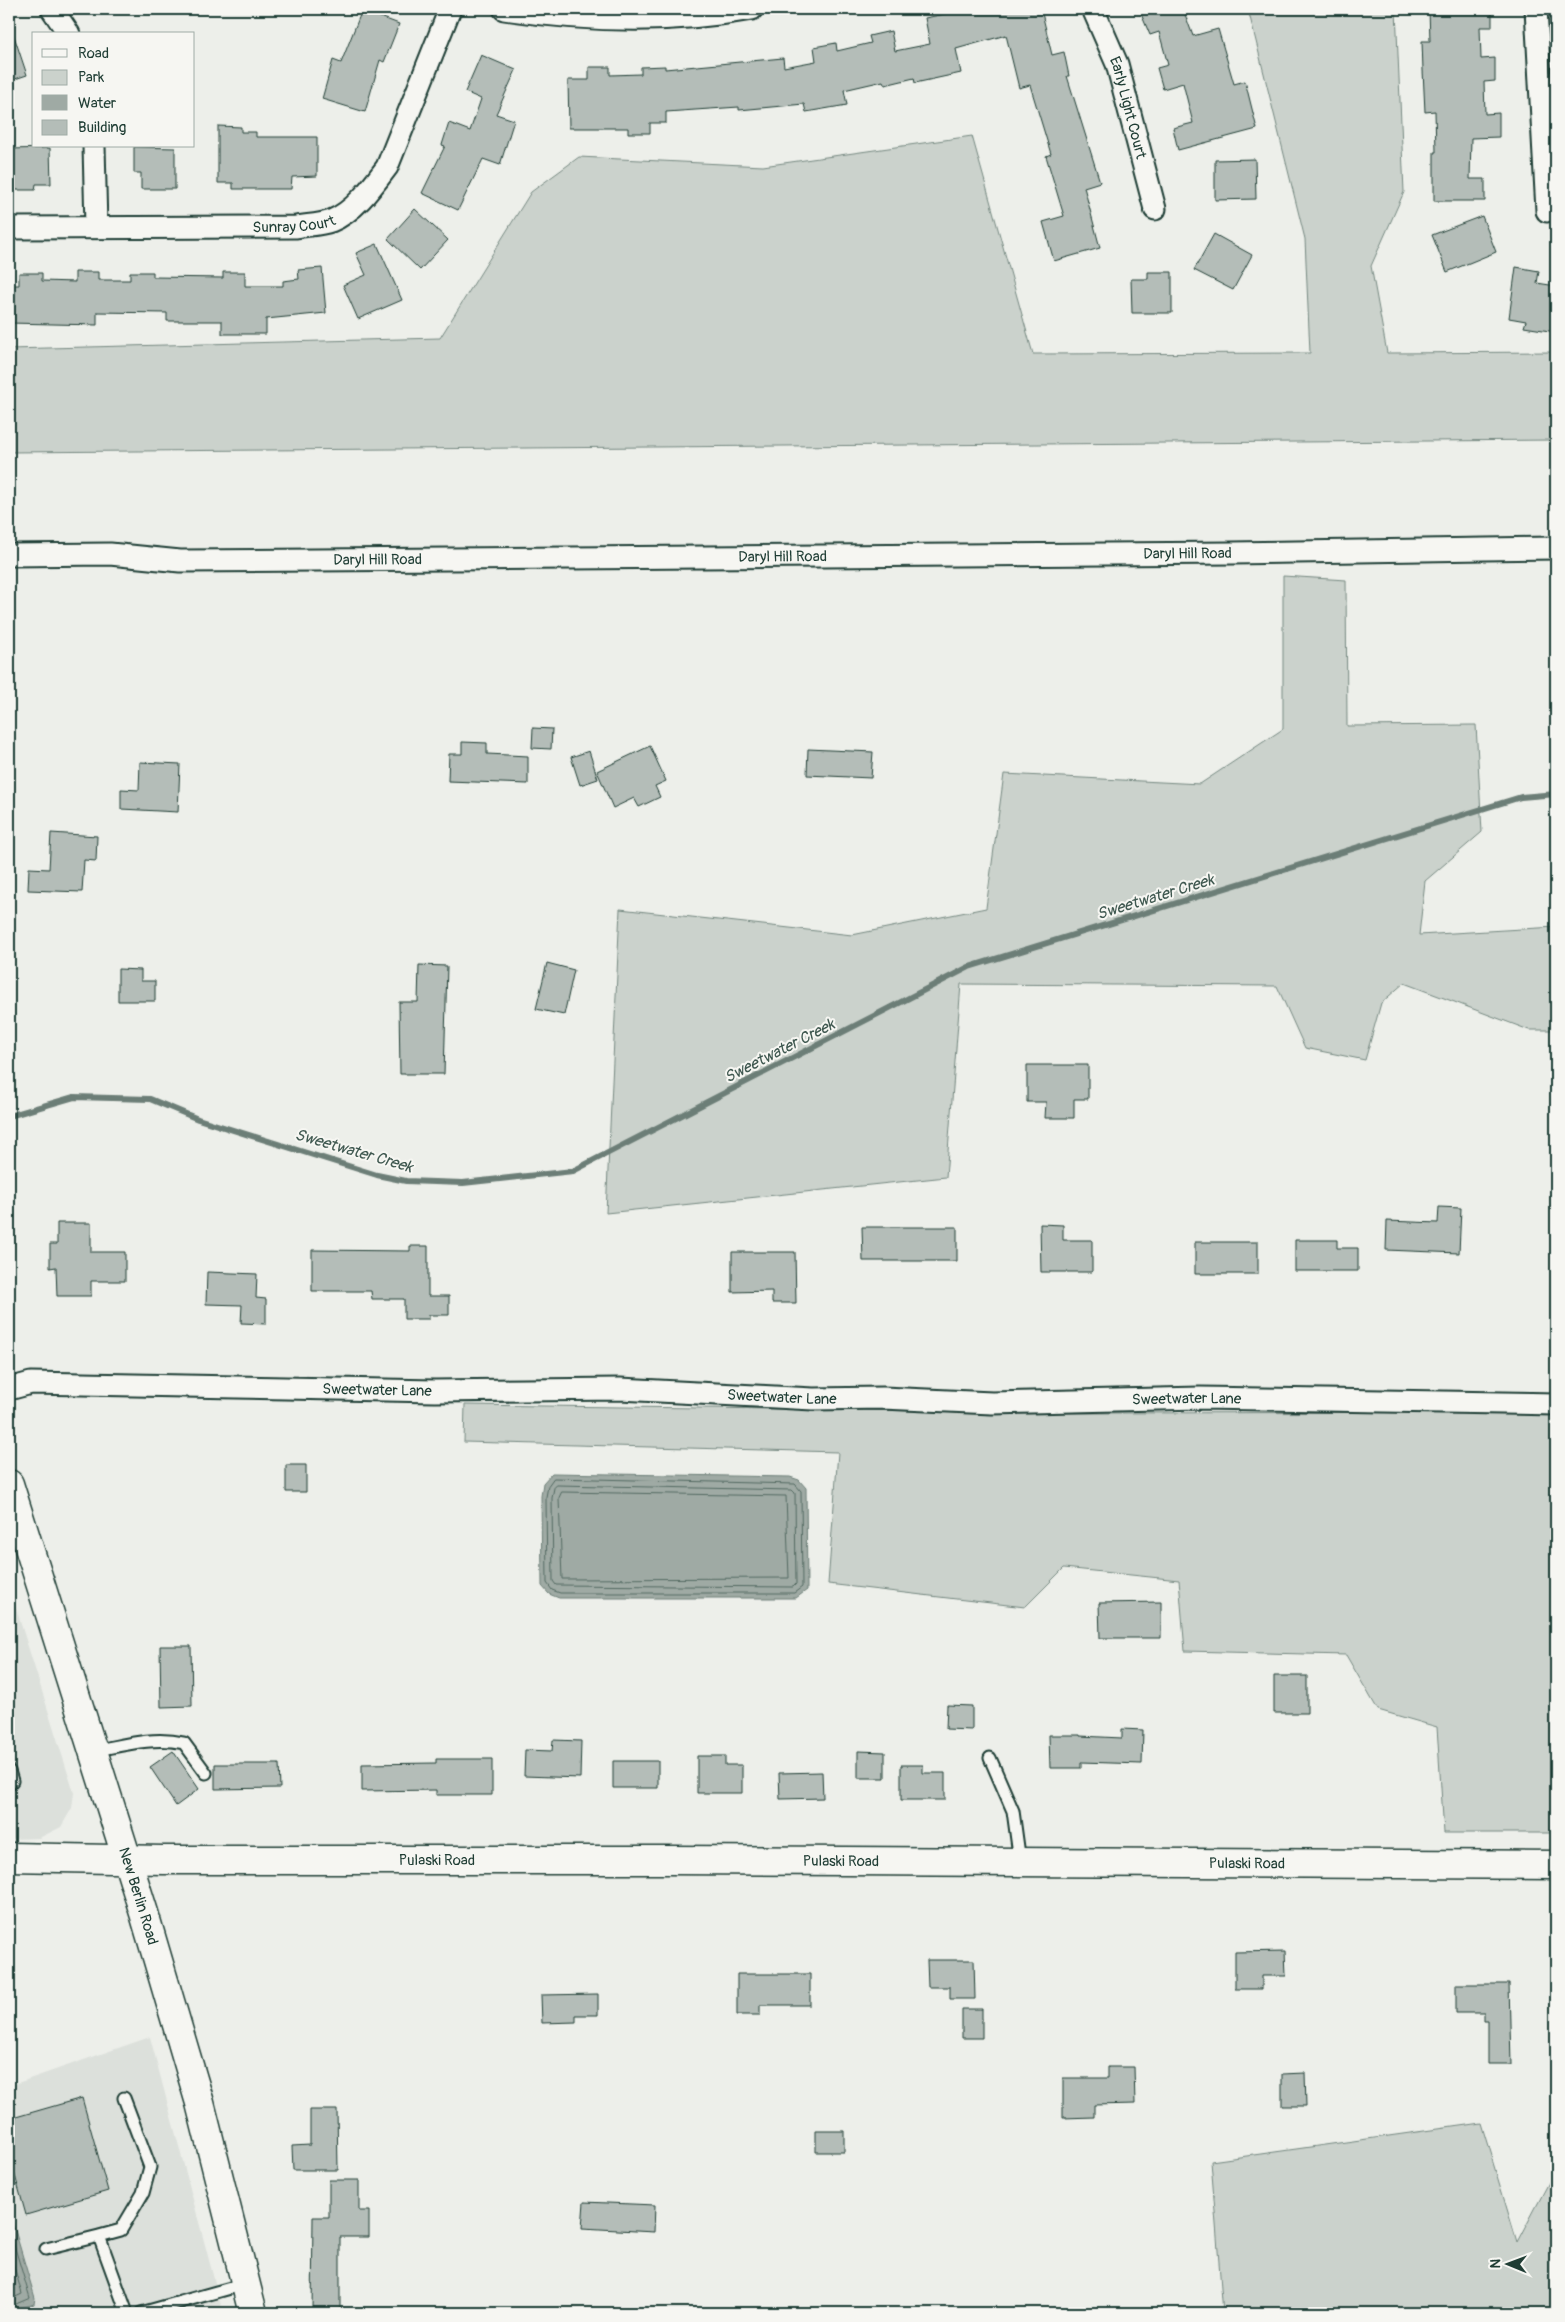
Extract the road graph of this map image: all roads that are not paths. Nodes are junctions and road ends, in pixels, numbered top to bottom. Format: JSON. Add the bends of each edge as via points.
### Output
{"nodes":[{"id":1,"x":52,"y":9,"type":"edge"},
{"id":2,"x":450,"y":9,"type":"edge"},
{"id":3,"x":504,"y":9,"type":"edge"},
{"id":4,"x":752,"y":9,"type":"edge"},
{"id":5,"x":1093,"y":9,"type":"edge"},
{"id":6,"x":1536,"y":9,"type":"edge"},
{"id":7,"x":68,"y":32,"type":"edge"},
{"id":8,"x":94,"y":148,"type":"edge"},
{"id":9,"x":1155,"y":209,"type":"dead end"},
{"id":10,"x":1547,"y":211,"type":"dead end"},
{"id":11,"x":96,"y":227,"type":"junction"},
{"id":12,"x":9,"y":228,"type":"edge"},
{"id":13,"x":1556,"y":548,"type":"edge"},
{"id":14,"x":9,"y":555,"type":"edge"},
{"id":15,"x":9,"y":1389,"type":"edge"},
{"id":16,"x":1556,"y":1404,"type":"edge"},
{"id":17,"x":9,"y":1484,"type":"edge"},
{"id":18,"x":15,"y":1529,"type":"edge"},
{"id":19,"x":92,"y":1752,"type":"junction"},
{"id":20,"x":990,"y":1758,"type":"dead end"},
{"id":21,"x":9,"y":1771,"type":"edge"},
{"id":22,"x":206,"y":1773,"type":"dead end"},
{"id":23,"x":9,"y":1784,"type":"edge"},
{"id":24,"x":9,"y":1856,"type":"edge"},
{"id":25,"x":126,"y":1860,"type":"junction"},
{"id":26,"x":1020,"y":1862,"type":"junction"},
{"id":27,"x":1556,"y":1865,"type":"edge"},
{"id":28,"x":124,"y":2098,"type":"dead end"},
{"id":29,"x":99,"y":2236,"type":"junction"},
{"id":30,"x":46,"y":2249,"type":"dead end"},
{"id":31,"x":245,"y":2284,"type":"junction"},
{"id":32,"x":127,"y":2313,"type":"edge"},
{"id":33,"x":141,"y":2313,"type":"edge"},
{"id":34,"x":253,"y":2313,"type":"edge"}],
"edges":[{"from":1,"to":7,"type":"street"},
{"from":2,"to":11,"type":"street","name":"Sunray Court","via":[[386,167],[353,206],[331,221],[296,227]]},
{"from":3,"to":4,"type":"street","via":[[602,18],[686,16]]},
{"from":5,"to":9,"type":"street","name":"Early Light Court","via":[[1117,64]]},
{"from":6,"to":10,"type":"street"},
{"from":8,"to":11,"type":"street"},
{"from":11,"to":12,"type":"street","name":"Sunray Court"},
{"from":13,"to":14,"type":"street","name":"Daryl Hill Road","via":[[180,561],[110,554]]},
{"from":15,"to":16,"type":"street","name":"Sweetwater Lane","via":[[31,1383],[435,1391],[620,1390],[992,1403],[1200,1398]]},
{"from":17,"to":18,"type":"main road","name":"New Berlin Road"},
{"from":18,"to":19,"type":"main road","name":"New Berlin Road"},
{"from":19,"to":22,"type":"lane","via":[[166,1739],[184,1743]]},
{"from":19,"to":25,"type":"main road","name":"New Berlin Road"},
{"from":20,"to":26,"type":"lane","via":[[1013,1810]]},
{"from":21,"to":23,"type":"lane","via":[[12,1781]]},
{"from":24,"to":25,"type":"main road","name":"Pulaski Road"},
{"from":25,"to":26,"type":"main road","name":"Pulaski Road"},
{"from":25,"to":31,"type":"main road","name":"New Berlin Road","via":[[200,2103]]},
{"from":26,"to":27,"type":"main road","name":"Pulaski Road"},
{"from":28,"to":29,"type":"lane","via":[[150,2167],[144,2193],[121,2230]]},
{"from":29,"to":30,"type":"lane"},
{"from":29,"to":32,"type":"lane"},
{"from":31,"to":33,"type":"lane"},
{"from":31,"to":34,"type":"main road","name":"New Berlin Road"}]}
